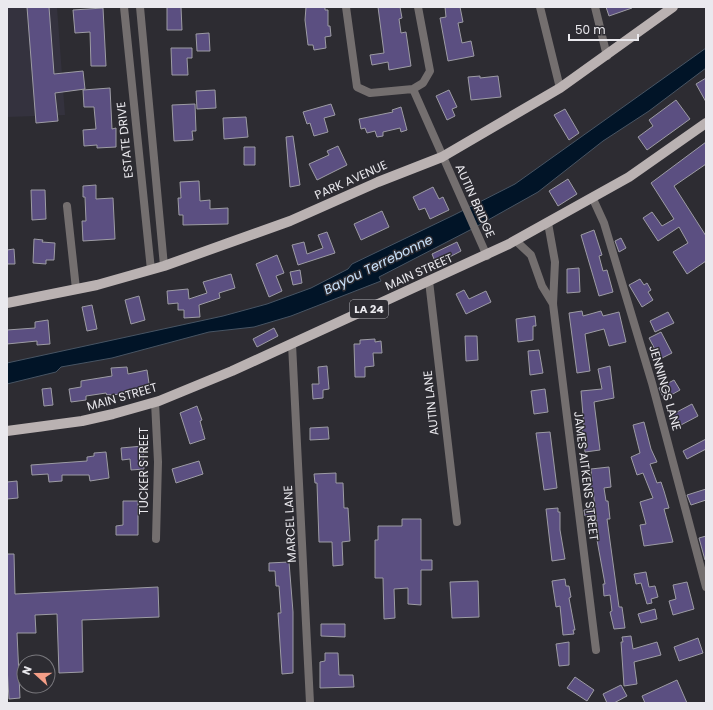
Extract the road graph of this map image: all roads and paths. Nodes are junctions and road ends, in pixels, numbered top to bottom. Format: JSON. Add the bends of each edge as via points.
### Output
{"nodes":[{"id":1,"x":124,"y":7,"type":"edge"},
{"id":2,"x":140,"y":7,"type":"edge"},
{"id":3,"x":346,"y":7,"type":"edge"},
{"id":4,"x":418,"y":7,"type":"edge"},
{"id":5,"x":540,"y":7,"type":"edge"},
{"id":6,"x":595,"y":7,"type":"edge"},
{"id":7,"x":673,"y":7,"type":"edge"},
{"id":8,"x":607,"y":56,"type":"junction"},
{"id":9,"x":560,"y":88,"type":"junction"},
{"id":10,"x":413,"y":89,"type":"junction"},
{"id":11,"x":706,"y":123,"type":"edge"},
{"id":12,"x":442,"y":157,"type":"junction"},
{"id":13,"x":593,"y":199,"type":"junction"},
{"id":14,"x":67,"y":206,"type":"dead end"},
{"id":15,"x":548,"y":223,"type":"junction"},
{"id":16,"x":516,"y":241,"type":"junction"},
{"id":17,"x":487,"y":256,"type":"junction"},
{"id":18,"x":164,"y":266,"type":"junction"},
{"id":19,"x":151,"y":270,"type":"junction"},
{"id":20,"x":430,"y":281,"type":"junction"},
{"id":21,"x":76,"y":289,"type":"junction"},
{"id":22,"x":7,"y":303,"type":"edge"},
{"id":23,"x":553,"y":304,"type":"junction"},
{"id":24,"x":292,"y":344,"type":"junction"},
{"id":25,"x":155,"y":402,"type":"junction"},
{"id":26,"x":7,"y":431,"type":"edge"},
{"id":27,"x":457,"y":522,"type":"dead end"},
{"id":28,"x":156,"y":539,"type":"dead end"},
{"id":29,"x":706,"y":587,"type":"edge"},
{"id":30,"x":596,"y":650,"type":"dead end"},
{"id":31,"x":310,"y":703,"type":"edge"}],
"edges":[{"from":1,"to":19,"type":"street","name":"ESTATE DRIVE"},
{"from":2,"to":18,"type":"street"},
{"from":3,"to":10,"type":"street","via":[[357,87],[370,93]]},
{"from":4,"to":10,"type":"street","via":[[430,71],[423,83]]},
{"from":5,"to":9,"type":"street"},
{"from":6,"to":8,"type":"street"},
{"from":7,"to":8,"type":"main road","name":"PARK AVENUE"},
{"from":8,"to":9,"type":"main road","name":"PARK AVENUE"},
{"from":9,"to":12,"type":"main road","name":"PARK AVENUE"},
{"from":10,"to":12,"type":"street","name":"AUTIN BRIDGE"},
{"from":11,"to":13,"type":"main road","name":"MAIN STREET","number":"LA 24"},
{"from":12,"to":17,"type":"street","name":"AUTIN BRIDGE"},
{"from":12,"to":18,"type":"main road","name":"PARK AVENUE","via":[[290,221]]},
{"from":13,"to":15,"type":"main road","name":"MAIN STREET","number":"LA 24"},
{"from":13,"to":29,"type":"street","name":"JENNINGS LANE","via":[[604,223],[652,383]]},
{"from":14,"to":21,"type":"street"},
{"from":15,"to":16,"type":"main road","name":"MAIN STREET","number":"LA 24"},
{"from":15,"to":23,"type":"street","name":"JAMES AITKENS STREET","via":[[555,262]]},
{"from":16,"to":17,"type":"main road","name":"MAIN STREET","number":"LA 24"},
{"from":16,"to":23,"type":"street","name":"JAMES AITKENS STREET","via":[[531,255],[542,286]]},
{"from":17,"to":20,"type":"main road","name":"MAIN STREET","number":"LA 24"},
{"from":18,"to":19,"type":"main road","name":"PARK AVENUE"},
{"from":19,"to":21,"type":"main road","name":"PARK AVENUE"},
{"from":20,"to":24,"type":"main road","name":"MAIN STREET","number":"LA 24"},
{"from":20,"to":27,"type":"street","name":"AUTIN LANE"},
{"from":21,"to":22,"type":"main road","name":"PARK AVENUE"},
{"from":23,"to":30,"type":"street","name":"JAMES AITKENS STREET"},
{"from":24,"to":25,"type":"main road","name":"MAIN STREET","number":"LA 24"},
{"from":24,"to":31,"type":"street","name":"MARCEL LANE"},
{"from":25,"to":26,"type":"main road","name":"MAIN STREET","number":"LA 24","via":[[82,422]]},
{"from":25,"to":28,"type":"street","name":"TUCKER STREET","via":[[158,462]]}]}
